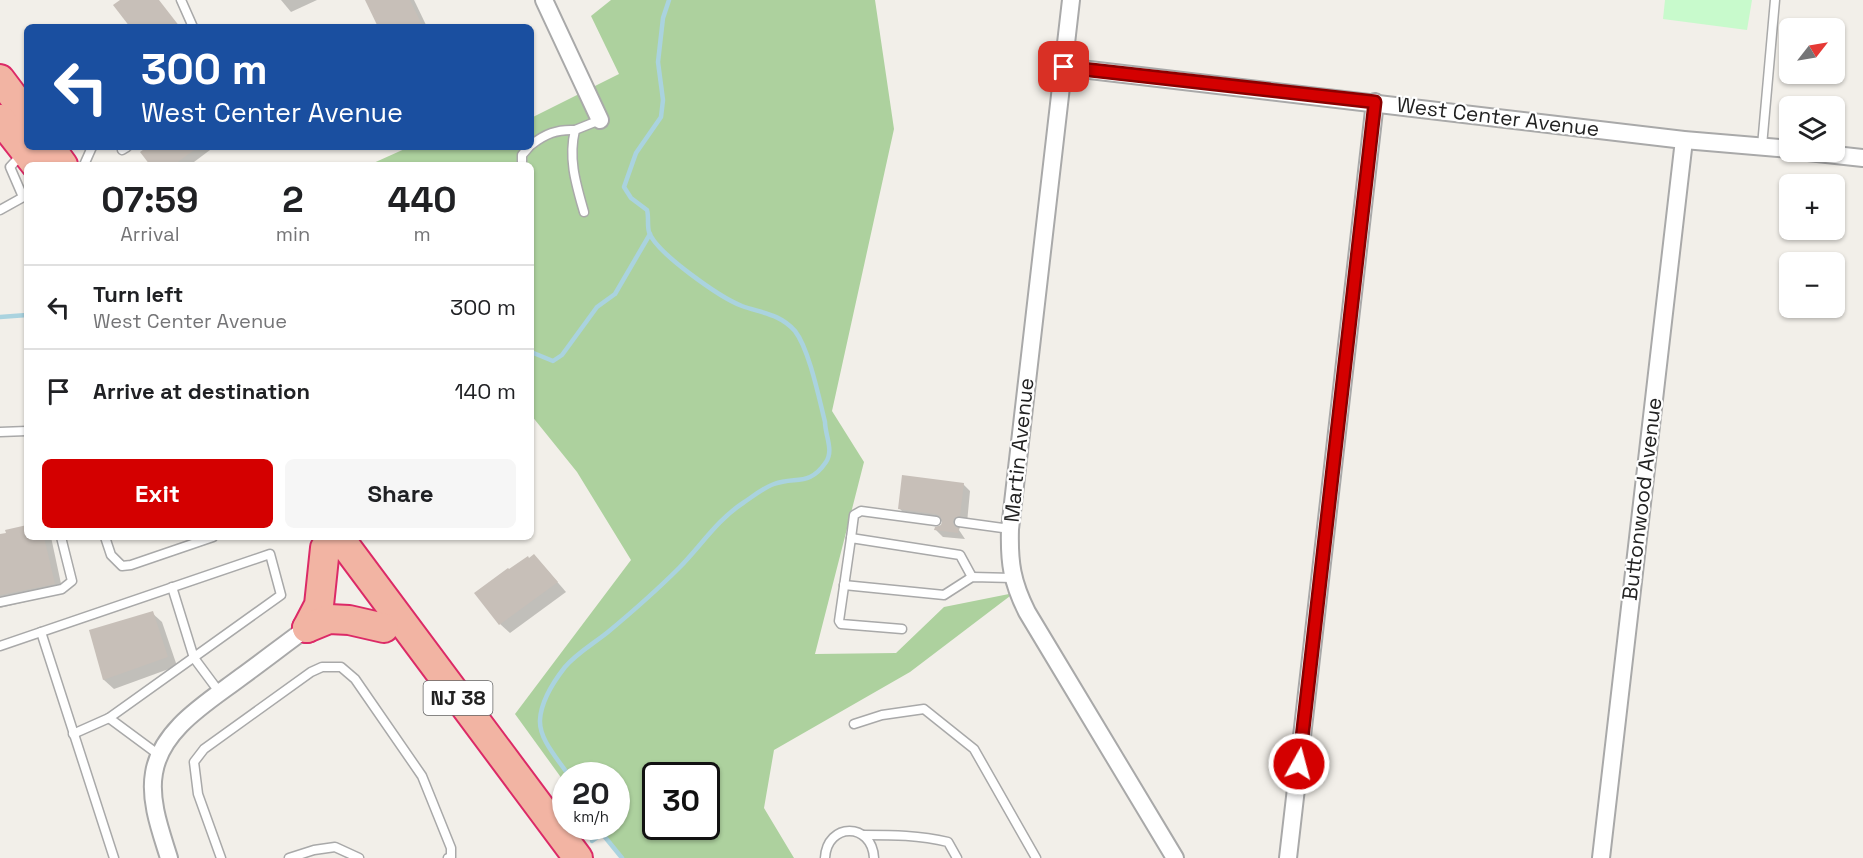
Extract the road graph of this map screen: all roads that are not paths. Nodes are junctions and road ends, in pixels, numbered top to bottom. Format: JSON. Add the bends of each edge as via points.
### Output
{"nodes":[{"id":1,"x":181,"y":0,"type":"edge"},
{"id":2,"x":544,"y":0,"type":"edge"},
{"id":3,"x":1071,"y":0,"type":"edge"},
{"id":4,"x":1775,"y":0,"type":"edge"},
{"id":5,"x":192,"y":24,"type":"edge"},
{"id":6,"x":1064,"y":67,"type":"junction"},
{"id":7,"x":0,"y":79,"type":"edge"},
{"id":8,"x":1375,"y":102,"type":"junction"},
{"id":9,"x":24,"y":111,"type":"edge"},
{"id":10,"x":0,"y":119,"type":"edge"},
{"id":11,"x":600,"y":120,"type":"joint"},
{"id":12,"x":575,"y":130,"type":"junction"},
{"id":13,"x":1684,"y":140,"type":"junction"},
{"id":14,"x":24,"y":142,"type":"edge"},
{"id":15,"x":534,"y":143,"type":"edge"},
{"id":16,"x":1762,"y":146,"type":"junction"},
{"id":17,"x":1779,"y":148,"type":"edge"},
{"id":18,"x":37,"y":154,"type":"edge"},
{"id":19,"x":1845,"y":156,"type":"edge"},
{"id":20,"x":1863,"y":158,"type":"edge"},
{"id":21,"x":56,"y":162,"type":"edge"},
{"id":22,"x":24,"y":194,"type":"edge"},
{"id":23,"x":24,"y":197,"type":"edge"},
{"id":24,"x":0,"y":210,"type":"edge"},
{"id":25,"x":584,"y":212,"type":"dead end"},
{"id":26,"x":24,"y":431,"type":"edge"},
{"id":27,"x":0,"y":432,"type":"edge"},
{"id":28,"x":936,"y":521,"type":"dead end"},
{"id":29,"x":960,"y":522,"type":"dead end"},
{"id":30,"x":1010,"y":529,"type":"junction"},
{"id":31,"x":851,"y":538,"type":"junction"},
{"id":32,"x":63,"y":540,"type":"edge"},
{"id":33,"x":106,"y":540,"type":"edge"},
{"id":34,"x":204,"y":540,"type":"edge"},
{"id":35,"x":327,"y":541,"type":"edge"},
{"id":36,"x":972,"y":577,"type":"junction"},
{"id":37,"x":1013,"y":578,"type":"junction"},
{"id":38,"x":844,"y":585,"type":"junction"},
{"id":39,"x":172,"y":587,"type":"junction"},
{"id":40,"x":0,"y":602,"type":"edge"},
{"id":41,"x":384,"y":627,"type":"junction"},
{"id":42,"x":307,"y":628,"type":"junction"},
{"id":43,"x":902,"y":629,"type":"dead end"},
{"id":44,"x":41,"y":632,"type":"junction"},
{"id":45,"x":0,"y":646,"type":"edge"},
{"id":46,"x":194,"y":657,"type":"junction"},
{"id":47,"x":220,"y":693,"type":"junction"},
{"id":48,"x":109,"y":718,"type":"junction"},
{"id":49,"x":854,"y":724,"type":"dead end"},
{"id":50,"x":73,"y":734,"type":"junction"},
{"id":51,"x":159,"y":756,"type":"junction"},
{"id":52,"x":864,"y":835,"type":"junction"},
{"id":53,"x":114,"y":858,"type":"edge"},
{"id":54,"x":169,"y":858,"type":"edge"},
{"id":55,"x":221,"y":858,"type":"edge"},
{"id":56,"x":290,"y":858,"type":"edge"},
{"id":57,"x":359,"y":858,"type":"edge"},
{"id":58,"x":448,"y":858,"type":"edge"},
{"id":59,"x":555,"y":858,"type":"edge"},
{"id":60,"x":578,"y":858,"type":"edge"},
{"id":61,"x":825,"y":858,"type":"edge"},
{"id":62,"x":874,"y":858,"type":"edge"},
{"id":63,"x":957,"y":858,"type":"edge"},
{"id":64,"x":1036,"y":858,"type":"edge"},
{"id":65,"x":1175,"y":858,"type":"edge"},
{"id":66,"x":1288,"y":858,"type":"edge"},
{"id":67,"x":1601,"y":858,"type":"edge"}],
"edges":[{"from":1,"to":5,"type":"lane"},
{"from":2,"to":11,"type":"street"},
{"from":3,"to":6,"type":"street","name":"Martin Avenue"},
{"from":4,"to":16,"type":"lane"},
{"from":6,"to":8,"type":"street","name":"West Center Avenue"},
{"from":6,"to":30,"type":"street","name":"Martin Avenue"},
{"from":7,"to":9,"type":"highway"},
{"from":8,"to":13,"type":"street","name":"West Center Avenue"},
{"from":8,"to":66,"type":"street"},
{"from":10,"to":14,"type":"highway"},
{"from":11,"to":12,"type":"lane"},
{"from":12,"to":15,"type":"lane","via":[[555,131]]},
{"from":12,"to":25,"type":"lane","via":[[571,161]]},
{"from":13,"to":16,"type":"street","name":"West Center Avenue"},
{"from":13,"to":67,"type":"street","name":"Buttonwood Avenue"},
{"from":16,"to":17,"type":"street","name":"West Center Avenue"},
{"from":18,"to":21,"type":"highway"},
{"from":18,"to":22,"type":"lane","via":[[10,167]]},
{"from":19,"to":20,"type":"street"},
{"from":23,"to":24,"type":"lane"},
{"from":26,"to":27,"type":"lane"},
{"from":28,"to":31,"type":"lane","via":[[861,511],[854,515]]},
{"from":29,"to":30,"type":"lane"},
{"from":30,"to":37,"type":"street","name":"Martin Avenue"},
{"from":31,"to":36,"type":"lane","via":[[960,555]]},
{"from":31,"to":38,"type":"lane"},
{"from":32,"to":40,"type":"lane","via":[[72,582],[62,589]]},
{"from":33,"to":34,"type":"lane","via":[[111,555],[122,566]]},
{"from":35,"to":41,"type":"highway","number":"NJ 38"},
{"from":35,"to":42,"type":"highway","via":[[319,605]]},
{"from":35,"to":60,"type":"highway","number":"NJ 38"},
{"from":36,"to":37,"type":"lane"},
{"from":36,"to":38,"type":"lane","via":[[944,595]]},
{"from":37,"to":65,"type":"street","name":"Martin Avenue","via":[[1027,612]]},
{"from":38,"to":43,"type":"lane","via":[[841,624]]},
{"from":39,"to":44,"type":"lane"},
{"from":39,"to":46,"type":"lane"},
{"from":39,"to":46,"type":"lane","via":[[270,554],[280,595]]},
{"from":41,"to":42,"type":"highway","via":[[328,619]]},
{"from":41,"to":59,"type":"highway","number":"NJ 38"},
{"from":42,"to":47,"type":"street"},
{"from":44,"to":45,"type":"lane"},
{"from":44,"to":50,"type":"lane"},
{"from":46,"to":47,"type":"lane"},
{"from":46,"to":48,"type":"lane"},
{"from":47,"to":51,"type":"street","via":[[176,730]]},
{"from":48,"to":50,"type":"lane"},
{"from":48,"to":51,"type":"lane"},
{"from":49,"to":64,"type":"lane","via":[[882,714],[924,709],[975,749]]},
{"from":50,"to":53,"type":"lane"},
{"from":51,"to":54,"type":"street","via":[[153,792]]},
{"from":52,"to":61,"type":"lane","via":[[840,832],[828,842]]},
{"from":52,"to":62,"type":"lane","via":[[870,841]]},
{"from":52,"to":63,"type":"lane","via":[[912,835],[948,842]]},
{"from":55,"to":58,"type":"lane","via":[[198,794],[194,762],[204,749],[311,672],[322,667],[341,667],[355,679],[422,777],[452,848]]},
{"from":56,"to":57,"type":"lane","via":[[314,849],[335,847]]}]}
